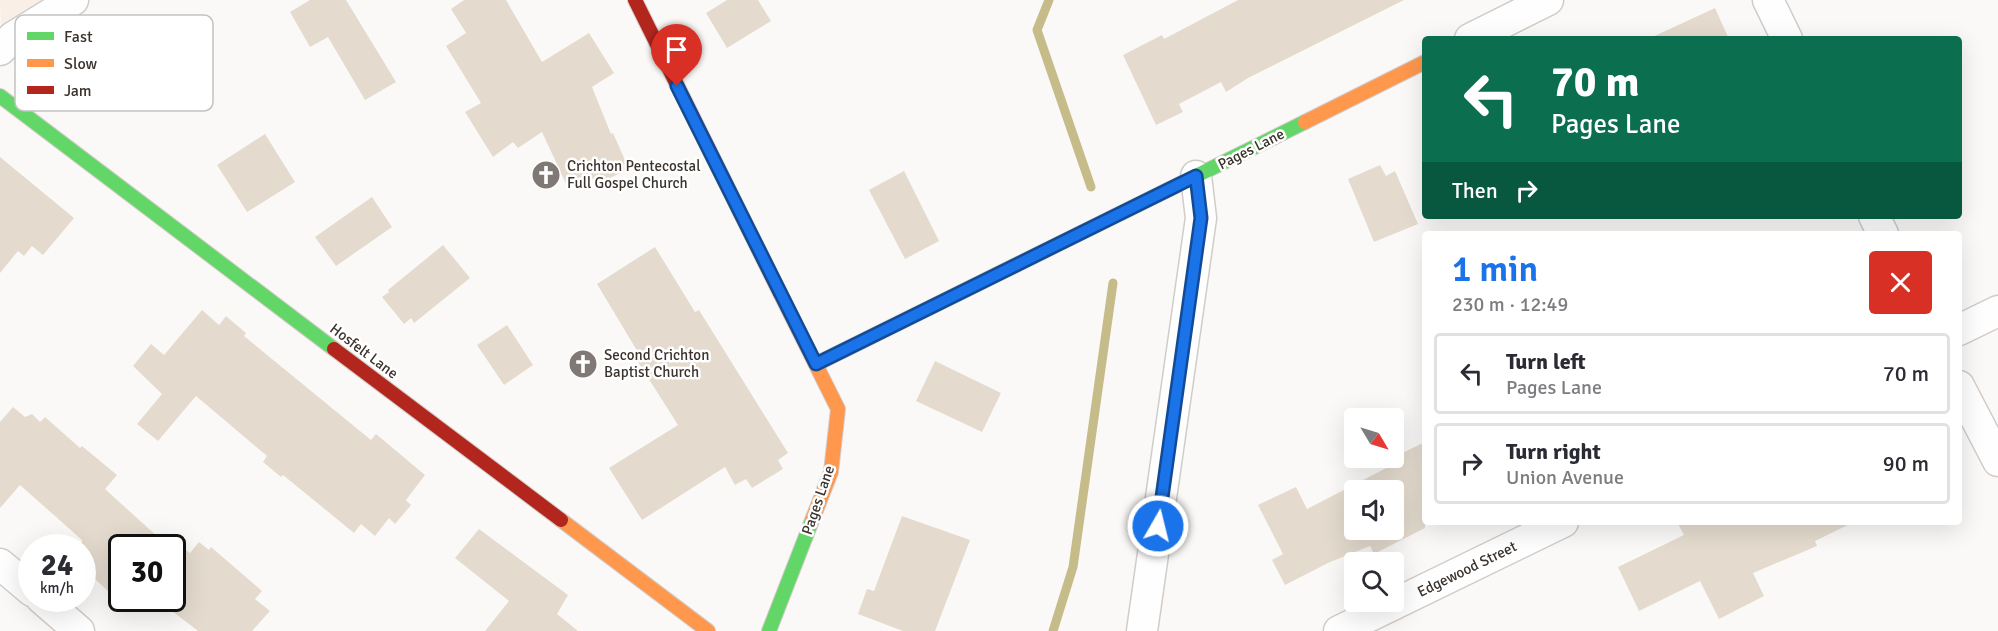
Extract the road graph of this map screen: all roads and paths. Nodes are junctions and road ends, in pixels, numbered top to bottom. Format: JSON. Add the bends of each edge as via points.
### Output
{"nodes":[{"id":1,"x":73,"y":0,"type":"edge"},
{"id":2,"x":635,"y":0,"type":"edge"},
{"id":3,"x":1548,"y":0,"type":"edge"},
{"id":4,"x":1768,"y":0,"type":"edge"},
{"id":5,"x":49,"y":15,"type":"edge"},
{"id":6,"x":15,"y":36,"type":"edge"},
{"id":7,"x":1476,"y":36,"type":"edge"},
{"id":8,"x":1786,"y":36,"type":"edge"},
{"id":9,"x":0,"y":50,"type":"edge"},
{"id":10,"x":1422,"y":63,"type":"edge"},
{"id":11,"x":0,"y":96,"type":"edge"},
{"id":12,"x":15,"y":107,"type":"edge"},
{"id":13,"x":20,"y":111,"type":"edge"},
{"id":14,"x":1196,"y":176,"type":"junction"},
{"id":15,"x":1998,"y":311,"type":"edge"},
{"id":16,"x":1962,"y":329,"type":"edge"},
{"id":17,"x":816,"y":364,"type":"junction"},
{"id":18,"x":1962,"y":392,"type":"edge"},
{"id":19,"x":1998,"y":461,"type":"edge"},
{"id":20,"x":1557,"y":525,"type":"edge"},
{"id":21,"x":0,"y":564,"type":"edge"},
{"id":22,"x":18,"y":579,"type":"edge"},
{"id":23,"x":57,"y":612,"type":"edge"},
{"id":24,"x":79,"y":631,"type":"edge"},
{"id":25,"x":708,"y":631,"type":"edge"},
{"id":26,"x":769,"y":631,"type":"edge"},
{"id":27,"x":1142,"y":631,"type":"edge"},
{"id":28,"x":1339,"y":631,"type":"edge"}],
"edges":[{"from":1,"to":5,"type":"street"},
{"from":2,"to":17,"type":"street"},
{"from":3,"to":7,"type":"street"},
{"from":4,"to":8,"type":"street"},
{"from":6,"to":9,"type":"street"},
{"from":10,"to":14,"type":"street","name":"Pages Lane"},
{"from":11,"to":12,"type":"street","name":"Hosfelt Lane"},
{"from":13,"to":25,"type":"street","name":"Hosfelt Lane"},
{"from":14,"to":17,"type":"street","name":"Pages Lane"},
{"from":14,"to":27,"type":"street","via":[[1201,218]]},
{"from":15,"to":16,"type":"street"},
{"from":17,"to":26,"type":"street","name":"Pages Lane","via":[[838,409],[831,472]]},
{"from":18,"to":19,"type":"street"},
{"from":20,"to":28,"type":"street","name":"Edgewood Street"},
{"from":21,"to":22,"type":"street"},
{"from":23,"to":24,"type":"street"}]}
